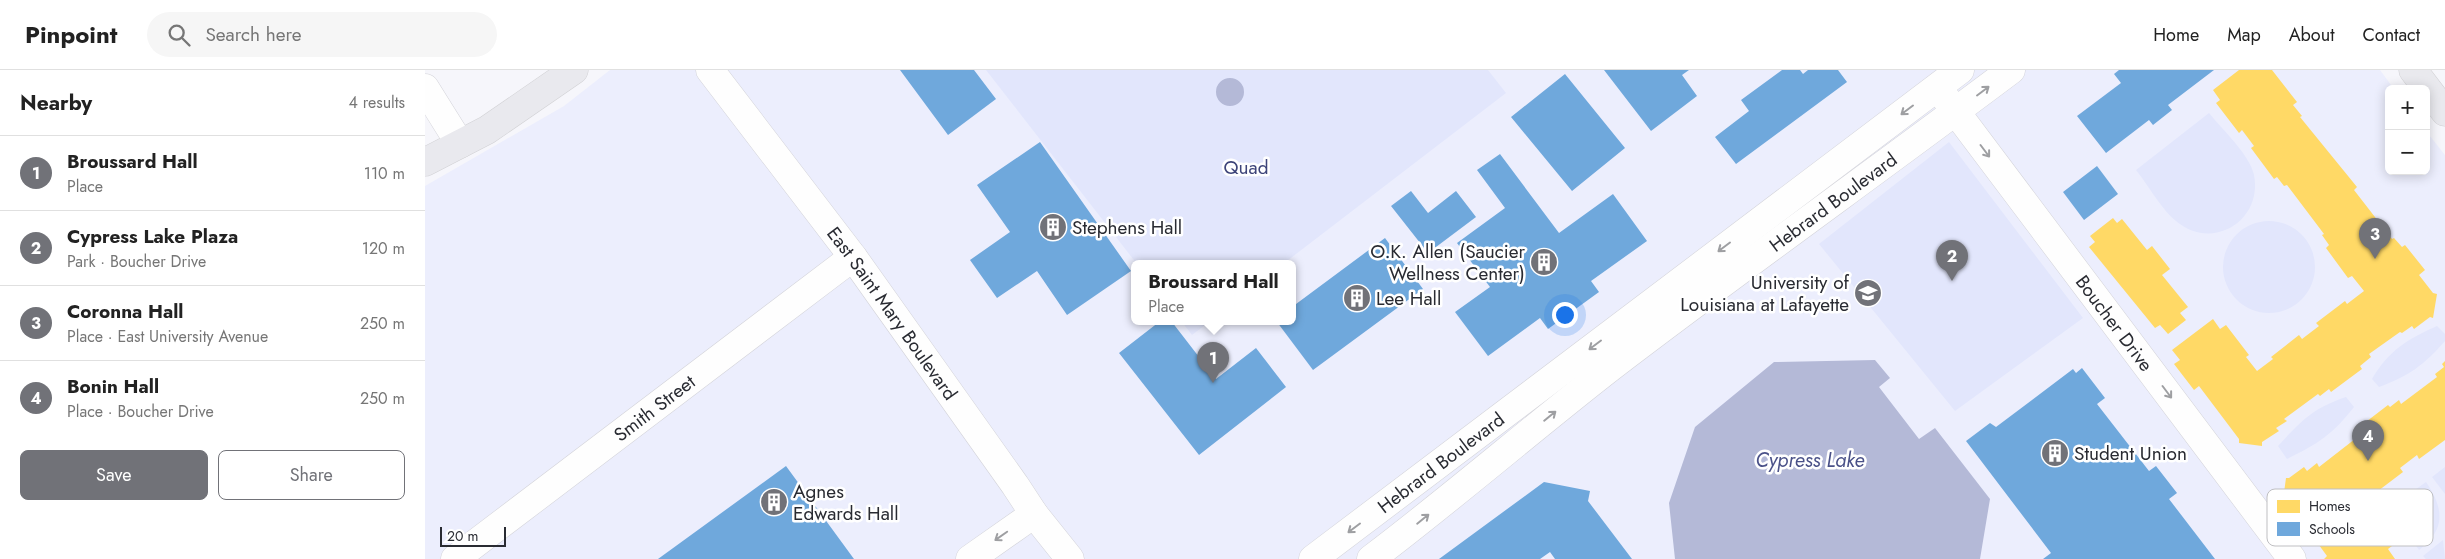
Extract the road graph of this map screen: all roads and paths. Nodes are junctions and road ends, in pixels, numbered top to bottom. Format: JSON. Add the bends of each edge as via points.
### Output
{"nodes":[{"id":1,"x":574,"y":70,"type":"edge"},
{"id":2,"x":710,"y":70,"type":"edge"},
{"id":3,"x":1960,"y":70,"type":"edge"},
{"id":4,"x":2011,"y":70,"type":"edge"},
{"id":5,"x":2413,"y":70,"type":"edge"},
{"id":6,"x":1937,"y":87,"type":"junction"},
{"id":7,"x":425,"y":88,"type":"edge"},
{"id":8,"x":2442,"y":102,"type":"edge"},
{"id":9,"x":1955,"y":112,"type":"junction"},
{"id":10,"x":460,"y":144,"type":"junction"},
{"id":11,"x":425,"y":162,"type":"edge"},
{"id":12,"x":853,"y":258,"type":"junction"},
{"id":13,"x":1568,"y":366,"type":"junction"},
{"id":14,"x":1583,"y":389,"type":"junction"},
{"id":15,"x":1033,"y":514,"type":"junction"},
{"id":16,"x":2267,"y":526,"type":"edge"},
{"id":17,"x":2282,"y":546,"type":"edge"},
{"id":18,"x":455,"y":559,"type":"edge"},
{"id":19,"x":969,"y":559,"type":"edge"},
{"id":20,"x":1070,"y":559,"type":"edge"},
{"id":21,"x":1313,"y":559,"type":"edge"},
{"id":22,"x":1371,"y":559,"type":"edge"},
{"id":23,"x":2292,"y":559,"type":"edge"}],
"edges":[{"from":1,"to":10,"type":"main road","via":[[487,130]]},
{"from":2,"to":12,"type":"street","name":"East Saint Mary Boulevard"},
{"from":3,"to":6,"type":"street","name":"Hebrard Boulevard"},
{"from":9,"to":4,"type":"street","name":"Hebrard Boulevard","one_way":true},
{"from":5,"to":8,"type":"main road"},
{"from":6,"to":9,"type":"street","name":"Boucher Drive"},
{"from":6,"to":13,"type":"street","name":"Hebrard Boulevard","one_way":true},
{"from":7,"to":10,"type":"street"},
{"from":9,"to":14,"type":"street","name":"Hebrard Boulevard","via":[[1743,266]]},
{"from":9,"to":16,"type":"street","name":"Boucher Drive","one_way":true},
{"from":10,"to":11,"type":"main road"},
{"from":12,"to":15,"type":"street","name":"East Saint Mary Boulevard"},
{"from":12,"to":18,"type":"street","name":"Smith Street"},
{"from":13,"to":14,"type":"street"},
{"from":13,"to":21,"type":"street","name":"Hebrard Boulevard","one_way":true},
{"from":22,"to":14,"type":"street","name":"Hebrard Boulevard","one_way":true},
{"from":15,"to":19,"type":"street","one_way":true},
{"from":15,"to":20,"type":"street","name":"East Saint Mary Boulevard"},
{"from":17,"to":23,"type":"street","name":"Boucher Drive","one_way":true}]}
